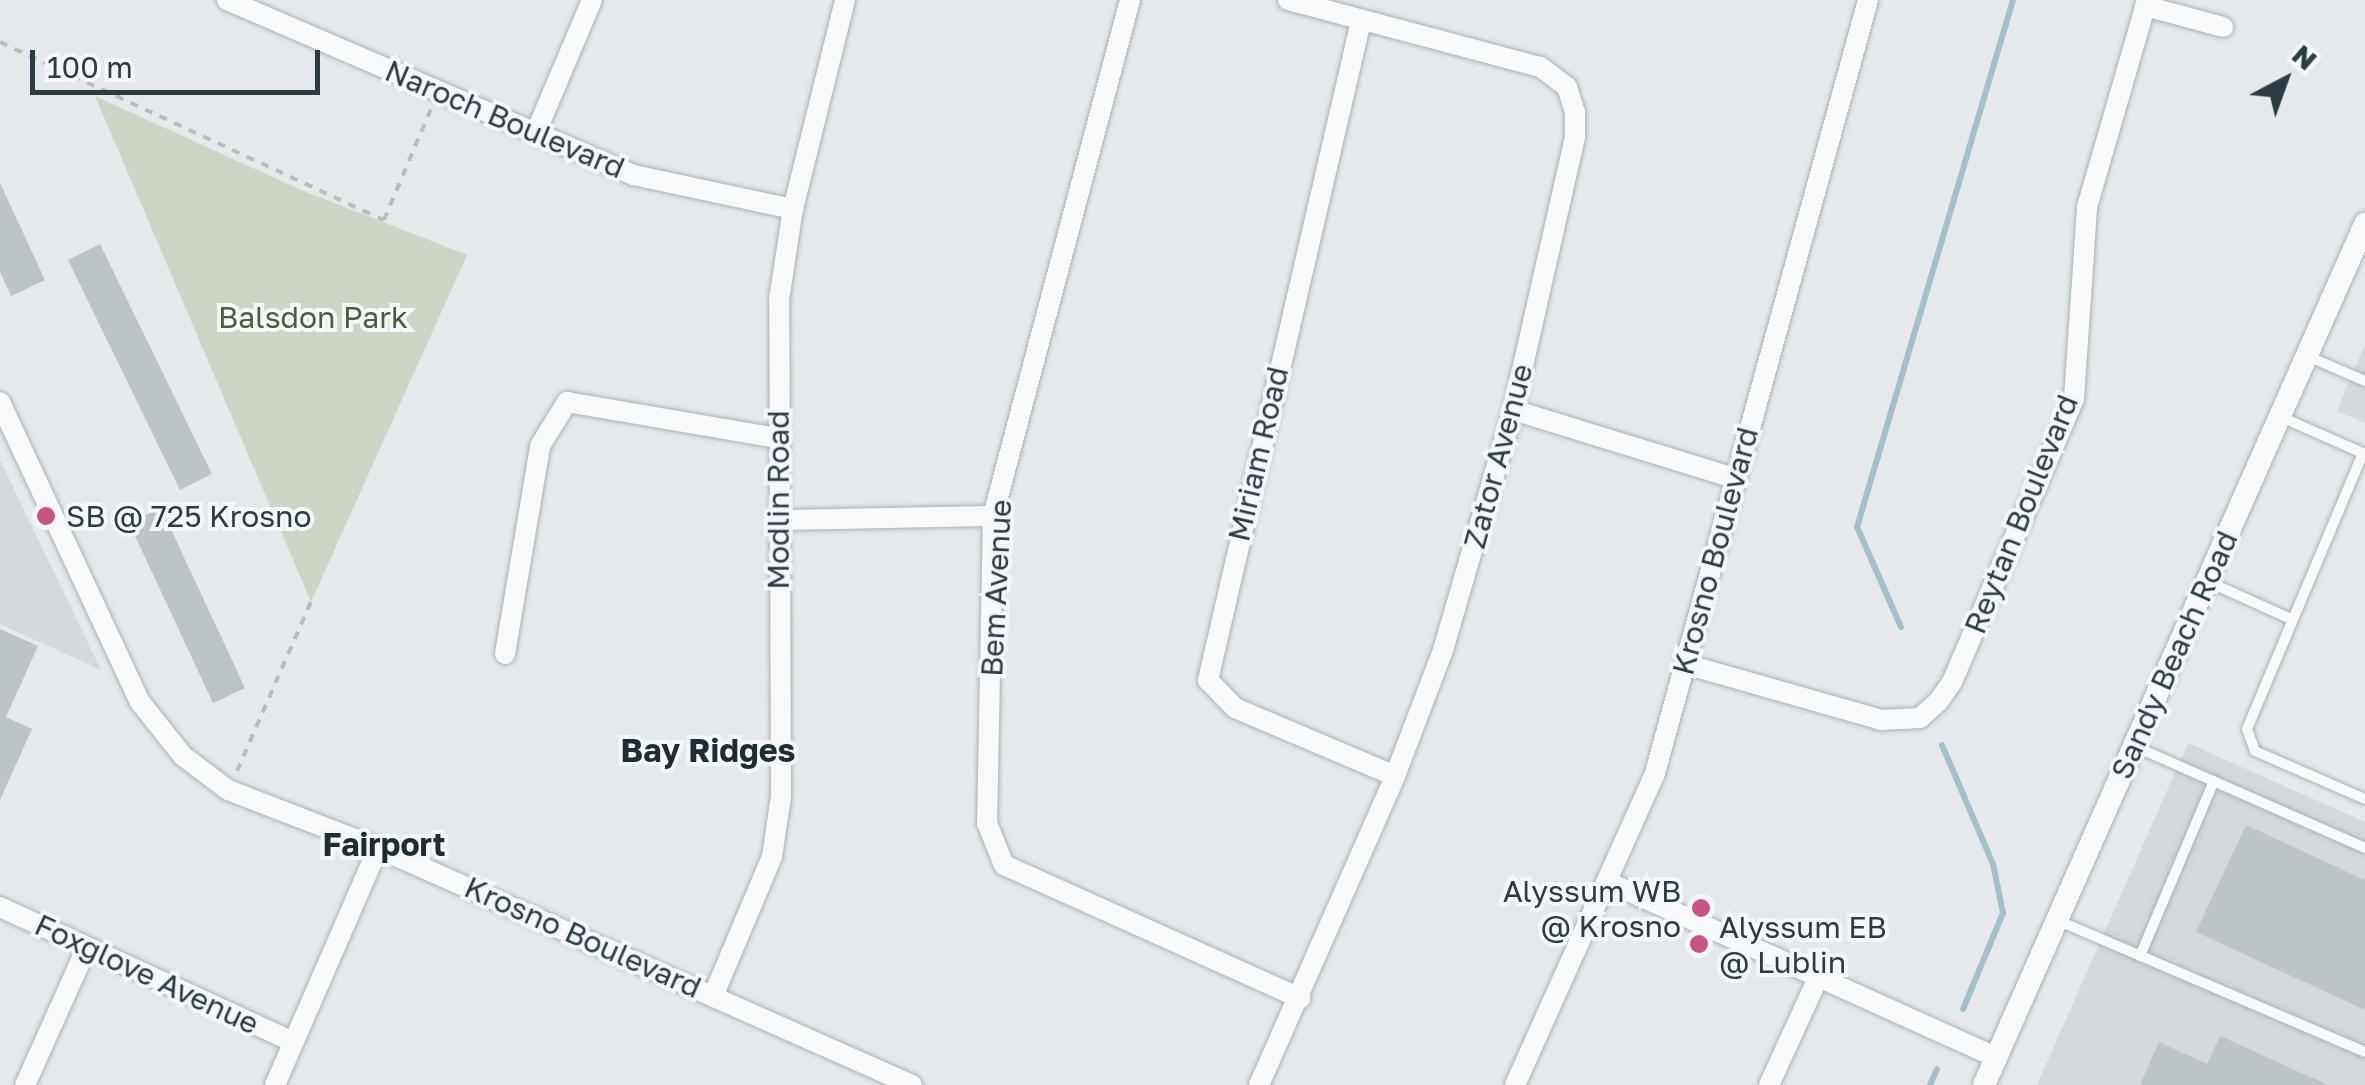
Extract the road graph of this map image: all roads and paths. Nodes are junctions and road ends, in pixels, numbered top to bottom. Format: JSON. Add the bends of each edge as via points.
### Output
{"nodes":[{"id":1,"x":227,"y":0,"type":"edge"},
{"id":2,"x":592,"y":0,"type":"edge"},
{"id":3,"x":845,"y":0,"type":"edge"},
{"id":4,"x":1130,"y":0,"type":"edge"},
{"id":5,"x":1288,"y":0,"type":"edge"},
{"id":6,"x":1868,"y":0,"type":"edge"},
{"id":7,"x":2146,"y":3,"type":"edge"},
{"id":8,"x":1362,"y":21,"type":"junction"},
{"id":9,"x":2222,"y":27,"type":"dead end"},
{"id":10,"x":0,"y":42,"type":"edge"},
{"id":11,"x":440,"y":89,"type":"junction"},
{"id":12,"x":536,"y":132,"type":"junction"},
{"id":13,"x":793,"y":209,"type":"junction"},
{"id":14,"x":2365,"y":224,"type":"edge"},
{"id":15,"x":2306,"y":356,"type":"junction"},
{"id":16,"x":2365,"y":381,"type":"edge"},
{"id":17,"x":0,"y":402,"type":"edge"},
{"id":18,"x":1514,"y":410,"type":"junction"},
{"id":19,"x":2280,"y":416,"type":"junction"},
{"id":20,"x":777,"y":438,"type":"junction"},
{"id":21,"x":2364,"y":453,"type":"edge"},
{"id":22,"x":1734,"y":478,"type":"junction"},
{"id":23,"x":993,"y":516,"type":"junction"},
{"id":24,"x":782,"y":520,"type":"junction"},
{"id":25,"x":2207,"y":581,"type":"junction"},
{"id":26,"x":311,"y":602,"type":"dead end"},
{"id":27,"x":2293,"y":620,"type":"junction"},
{"id":28,"x":505,"y":654,"type":"dead end"},
{"id":29,"x":1685,"y":664,"type":"junction"},
{"id":30,"x":2134,"y":746,"type":"junction"},
{"id":31,"x":1396,"y":776,"type":"junction"},
{"id":32,"x":2214,"y":782,"type":"junction"},
{"id":33,"x":228,"y":790,"type":"junction"},
{"id":34,"x":2365,"y":799,"type":"edge"},
{"id":35,"x":378,"y":848,"type":"junction"},
{"id":36,"x":2365,"y":848,"type":"edge"},
{"id":37,"x":1608,"y":882,"type":"junction"},
{"id":38,"x":0,"y":907,"type":"edge"},
{"id":39,"x":2056,"y":920,"type":"junction"},
{"id":40,"x":88,"y":947,"type":"junction"},
{"id":41,"x":2140,"y":956,"type":"junction"},
{"id":42,"x":1819,"y":976,"type":"junction"},
{"id":43,"x":714,"y":994,"type":"junction"},
{"id":44,"x":1300,"y":998,"type":"junction"},
{"id":45,"x":293,"y":1042,"type":"junction"},
{"id":46,"x":2365,"y":1052,"type":"edge"},
{"id":47,"x":1996,"y":1057,"type":"junction"},
{"id":48,"x":25,"y":1085,"type":"edge"},
{"id":49,"x":274,"y":1085,"type":"edge"},
{"id":50,"x":912,"y":1085,"type":"edge"},
{"id":51,"x":1259,"y":1085,"type":"edge"},
{"id":52,"x":1515,"y":1085,"type":"edge"},
{"id":53,"x":1770,"y":1085,"type":"edge"},
{"id":54,"x":1984,"y":1085,"type":"edge"}],
"edges":[{"from":1,"to":11,"type":"street","name":"Naroch Boulevard"},
{"from":2,"to":12,"type":"street"},
{"from":3,"to":13,"type":"street","name":"Modlin Road"},
{"from":4,"to":23,"type":"street","name":"Bem Avenue"},
{"from":5,"to":8,"type":"street","name":"Zator Avenue"},
{"from":6,"to":22,"type":"street","name":"Krosno Boulevard"},
{"from":7,"to":9,"type":"street"},
{"from":7,"to":29,"type":"street","name":"Reytan Boulevard","via":[[2086,207],[2074,399],[1952,682],[1920,718],[1880,720]]},
{"from":8,"to":18,"type":"street","name":"Zator Avenue","via":[[1540,67],[1567,87],[1574,136]]},
{"from":8,"to":31,"type":"street","name":"Miriam Road","via":[[1208,680],[1235,708]]},
{"from":10,"to":11,"type":"path","via":[[384,220]]},
{"from":11,"to":12,"type":"street","name":"Naroch Boulevard"},
{"from":12,"to":13,"type":"street","name":"Naroch Boulevard","via":[[634,175]]},
{"from":13,"to":20,"type":"street","name":"Modlin Road","via":[[779,300]]},
{"from":14,"to":15,"type":"street","name":"Sandy Beach Road"},
{"from":15,"to":16,"type":"lane"},
{"from":15,"to":19,"type":"street","name":"Sandy Beach Road"},
{"from":17,"to":33,"type":"street","name":"Krosno Boulevard","via":[[140,702],[183,756]]},
{"from":18,"to":22,"type":"street"},
{"from":18,"to":31,"type":"street","name":"Zator Avenue","via":[[1443,650]]},
{"from":19,"to":21,"type":"lane"},
{"from":19,"to":25,"type":"street","name":"Sandy Beach Road"},
{"from":20,"to":24,"type":"street","name":"Modlin Road"},
{"from":20,"to":28,"type":"street","via":[[567,402],[540,446]]},
{"from":21,"to":27,"type":"lane"},
{"from":22,"to":29,"type":"street","name":"Krosno Boulevard"},
{"from":23,"to":24,"type":"street"},
{"from":23,"to":44,"type":"street","name":"Bem Avenue","via":[[987,823],[1004,865]]},
{"from":24,"to":43,"type":"street","name":"Modlin Road","via":[[781,796],[772,858]]},
{"from":25,"to":27,"type":"lane"},
{"from":25,"to":30,"type":"street","name":"Sandy Beach Road"},
{"from":26,"to":33,"type":"path"},
{"from":27,"to":34,"type":"lane","via":[[2247,729],[2255,752]]},
{"from":29,"to":37,"type":"street","name":"Krosno Boulevard","via":[[1654,774]]},
{"from":30,"to":32,"type":"lane"},
{"from":30,"to":39,"type":"street","name":"Sandy Beach Road"},
{"from":31,"to":44,"type":"street","name":"Zator Avenue"},
{"from":32,"to":36,"type":"lane"},
{"from":32,"to":41,"type":"lane"},
{"from":33,"to":35,"type":"street","name":"Krosno Boulevard"},
{"from":35,"to":43,"type":"street","name":"Krosno Boulevard"},
{"from":35,"to":45,"type":"street"},
{"from":37,"to":42,"type":"street"},
{"from":37,"to":52,"type":"street","name":"Krosno Boulevard"},
{"from":38,"to":40,"type":"street","name":"Foxglove Avenue"},
{"from":39,"to":41,"type":"lane"},
{"from":39,"to":47,"type":"street","name":"Sandy Beach Road"},
{"from":40,"to":45,"type":"street","name":"Foxglove Avenue"},
{"from":40,"to":48,"type":"street"},
{"from":41,"to":46,"type":"lane"},
{"from":42,"to":47,"type":"street"},
{"from":42,"to":53,"type":"street"},
{"from":43,"to":50,"type":"street","name":"Krosno Boulevard"},
{"from":44,"to":51,"type":"street","name":"Zator Avenue"},
{"from":45,"to":49,"type":"street"},
{"from":47,"to":54,"type":"street","name":"Sandy Beach Road"}]}
